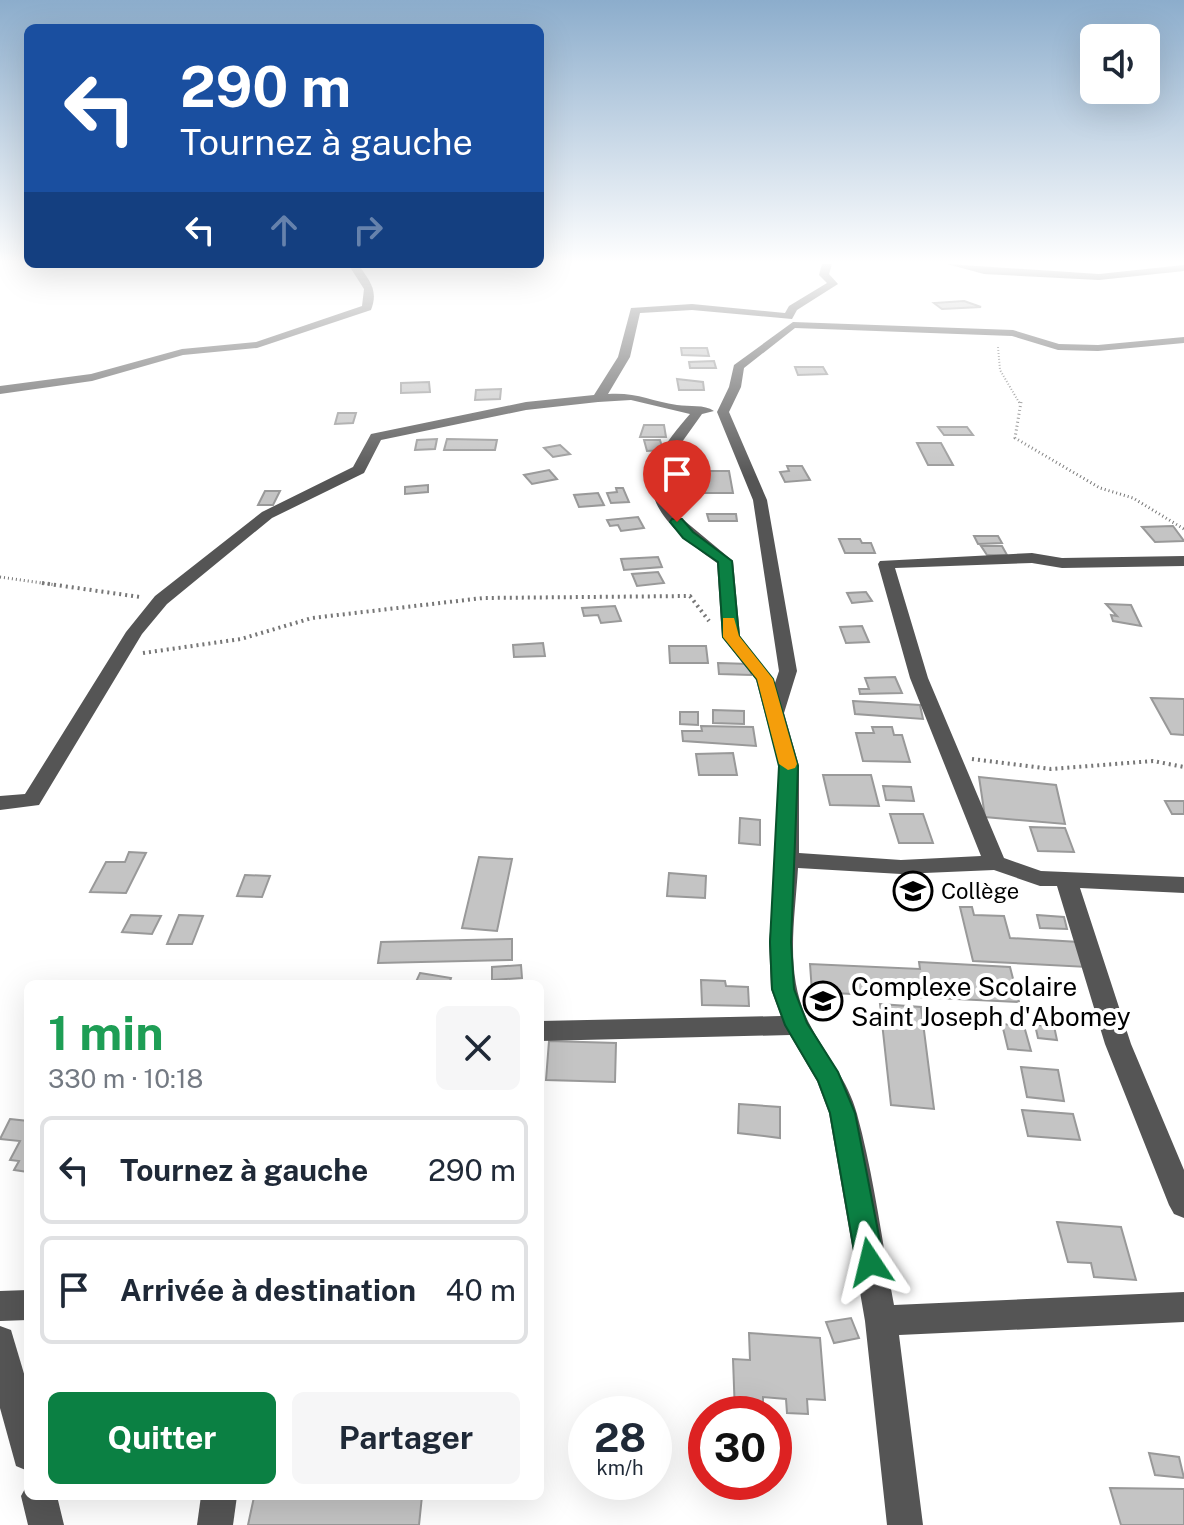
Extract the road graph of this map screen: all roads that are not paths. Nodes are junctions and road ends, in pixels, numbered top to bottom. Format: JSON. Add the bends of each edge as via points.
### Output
{"nodes":[{"id":1,"x":289,"y":335,"type":"edge"},
{"id":2,"x":632,"y":335,"type":"edge"},
{"id":3,"x":774,"y":335,"type":"edge"},
{"id":4,"x":1020,"y":335,"type":"edge"},
{"id":5,"x":1184,"y":340,"type":"edge"},
{"id":6,"x":0,"y":390,"type":"edge"},
{"id":7,"x":598,"y":398,"type":"junction"},
{"id":8,"x":698,"y":411,"type":"junction"},
{"id":9,"x":723,"y":412,"type":"junction"},
{"id":10,"x":1184,"y":561,"type":"edge"},
{"id":11,"x":775,"y":712,"type":"junction"},
{"id":12,"x":0,"y":803,"type":"edge"},
{"id":13,"x":788,"y":860,"type":"junction"},
{"id":14,"x":995,"y":863,"type":"junction"},
{"id":15,"x":1066,"y":879,"type":"junction"},
{"id":16,"x":1184,"y":885,"type":"edge"},
{"id":17,"x":797,"y":1025,"type":"junction"},
{"id":18,"x":544,"y":1031,"type":"edge"},
{"id":19,"x":1184,"y":1205,"type":"edge"},
{"id":20,"x":24,"y":1305,"type":"edge"},
{"id":21,"x":0,"y":1306,"type":"edge"},
{"id":22,"x":1184,"y":1307,"type":"edge"},
{"id":23,"x":881,"y":1321,"type":"junction"},
{"id":24,"x":0,"y":1341,"type":"edge"},
{"id":25,"x":24,"y":1438,"type":"edge"},
{"id":26,"x":40,"y":1500,"type":"edge"},
{"id":27,"x":218,"y":1500,"type":"edge"},
{"id":28,"x":46,"y":1525,"type":"edge"},
{"id":29,"x":215,"y":1525,"type":"edge"},
{"id":30,"x":905,"y":1525,"type":"edge"}],
"edges":[{"from":1,"to":6,"type":"street","via":[[257,345],[182,352],[92,377]]},
{"from":2,"to":7,"type":"street","via":[[615,380]]},
{"from":3,"to":9,"type":"street","via":[[738,367]]},
{"from":4,"to":5,"type":"street","via":[[1058,347]]},
{"from":7,"to":8,"type":"street","via":[[632,396]]},
{"from":7,"to":12,"type":"street","via":[[526,406],[376,437],[359,470],[267,515],[169,594],[135,632],[32,800]]},
{"from":8,"to":9,"type":"street"},
{"from":8,"to":11,"type":"street","via":[[662,464],[659,481],[665,509],[688,535],[725,561],[731,637],[765,679]]},
{"from":9,"to":11,"type":"street","via":[[760,500],[788,671]]},
{"from":10,"to":14,"type":"street","via":[[1062,563],[1032,558],[886,564],[919,678]]},
{"from":11,"to":13,"type":"street","via":[[789,766]]},
{"from":13,"to":14,"type":"street","via":[[901,867]]},
{"from":13,"to":17,"type":"street","via":[[783,989]]},
{"from":14,"to":15,"type":"street","via":[[1040,878]]},
{"from":15,"to":16,"type":"street"},
{"from":15,"to":19,"type":"street","via":[[1118,1044]]},
{"from":17,"to":18,"type":"street"},
{"from":17,"to":23,"type":"street","via":[[843,1113]]},
{"from":20,"to":21,"type":"street"},
{"from":22,"to":23,"type":"street"},
{"from":23,"to":30,"type":"street"},
{"from":24,"to":25,"type":"street"},
{"from":26,"to":28,"type":"street"},
{"from":27,"to":29,"type":"street"}]}
